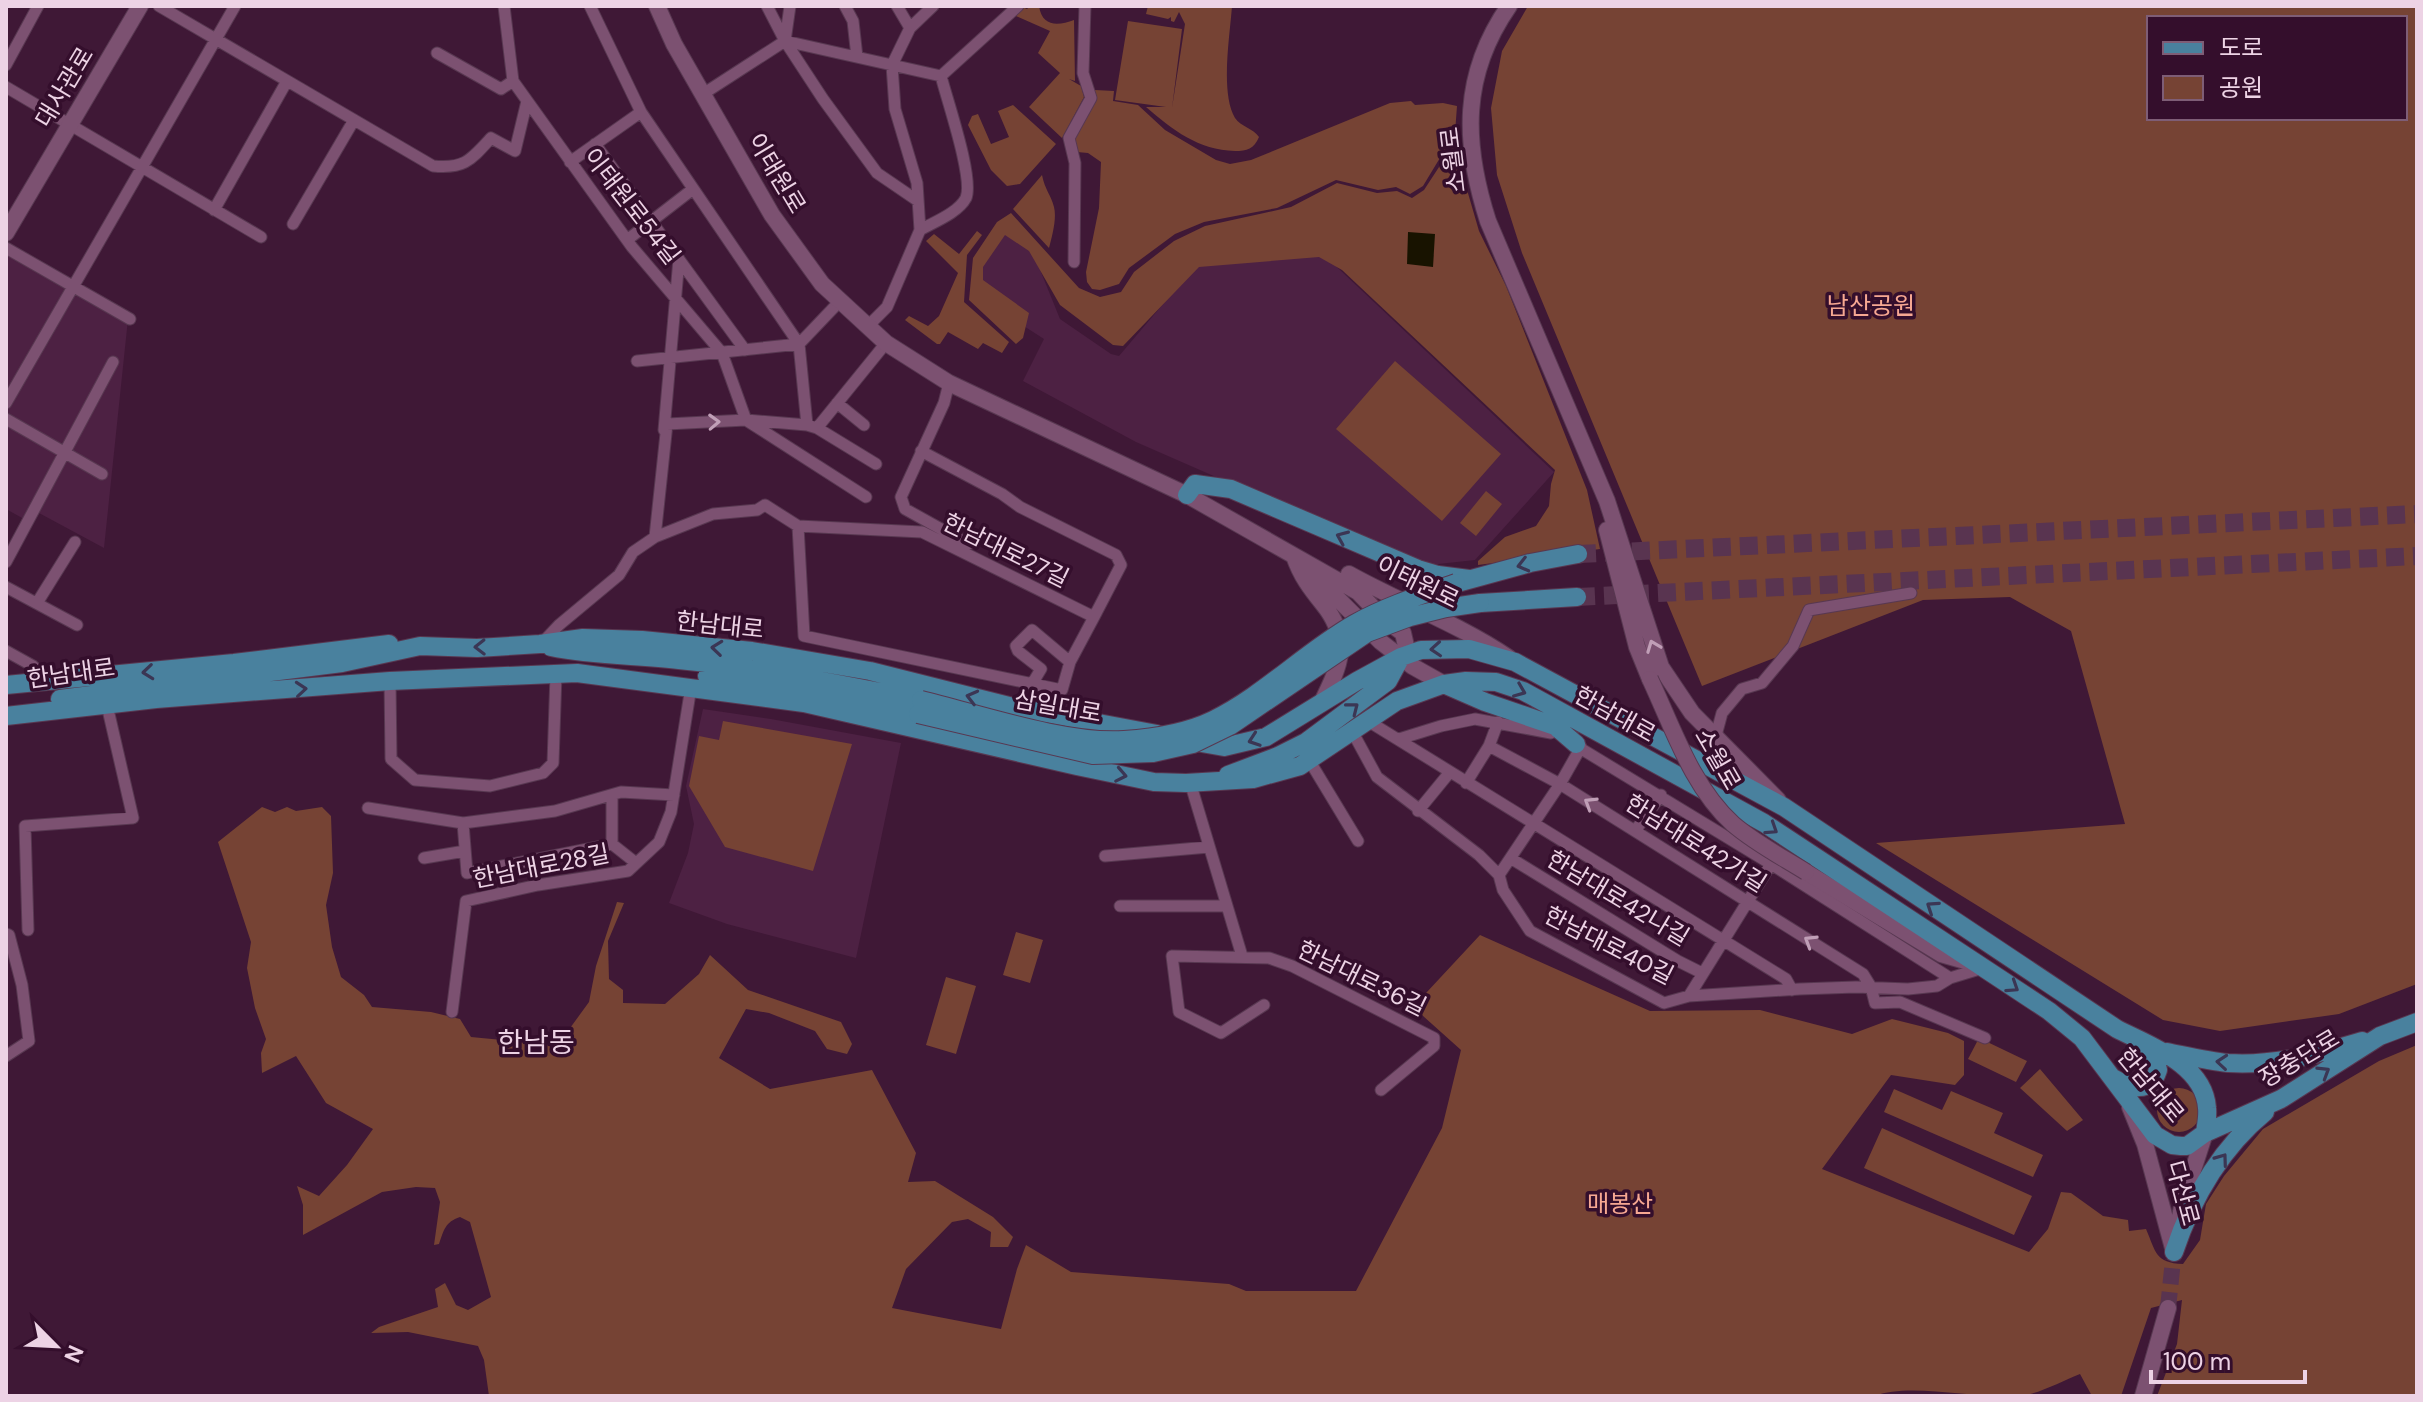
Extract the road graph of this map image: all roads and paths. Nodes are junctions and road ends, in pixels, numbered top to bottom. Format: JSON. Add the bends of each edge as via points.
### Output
{"nodes":[{"id":1,"x":38,"y":6,"type":"edge"},
{"id":2,"x":140,"y":6,"type":"edge"},
{"id":3,"x":159,"y":6,"type":"edge"},
{"id":4,"x":235,"y":6,"type":"edge"},
{"id":5,"x":504,"y":6,"type":"edge"},
{"id":6,"x":590,"y":6,"type":"edge"},
{"id":7,"x":657,"y":6,"type":"edge"},
{"id":8,"x":767,"y":6,"type":"edge"},
{"id":9,"x":790,"y":6,"type":"edge"},
{"id":10,"x":845,"y":6,"type":"edge"},
{"id":11,"x":897,"y":6,"type":"edge"},
{"id":12,"x":933,"y":6,"type":"edge"},
{"id":13,"x":1018,"y":6,"type":"edge"},
{"id":14,"x":1085,"y":6,"type":"edge"},
{"id":15,"x":1509,"y":6,"type":"edge"},
{"id":16,"x":910,"y":28,"type":"junction"},
{"id":17,"x":216,"y":39,"type":"junction"},
{"id":18,"x":785,"y":41,"type":"junction"},
{"id":19,"x":437,"y":53,"type":"dead end"},
{"id":20,"x":857,"y":57,"type":"junction"},
{"id":21,"x":6,"y":65,"type":"edge"},
{"id":22,"x":892,"y":65,"type":"junction"},
{"id":23,"x":941,"y":76,"type":"junction"},
{"id":24,"x":287,"y":81,"type":"junction"},
{"id":25,"x":513,"y":81,"type":"junction"},
{"id":26,"x":6,"y":87,"type":"edge"},
{"id":27,"x":703,"y":94,"type":"junction"},
{"id":28,"x":527,"y":101,"type":"junction"},
{"id":29,"x":641,"y":112,"type":"junction"},
{"id":30,"x":354,"y":120,"type":"junction"},
{"id":31,"x":70,"y":125,"type":"junction"},
{"id":32,"x":595,"y":144,"type":"junction"},
{"id":33,"x":570,"y":162,"type":"junction"},
{"id":34,"x":143,"y":168,"type":"junction"},
{"id":35,"x":693,"y":189,"type":"junction"},
{"id":36,"x":918,"y":201,"type":"junction"},
{"id":37,"x":214,"y":210,"type":"junction"},
{"id":38,"x":651,"y":221,"type":"junction"},
{"id":39,"x":293,"y":224,"type":"dead end"},
{"id":40,"x":920,"y":230,"type":"junction"},
{"id":41,"x":6,"y":233,"type":"edge"},
{"id":42,"x":261,"y":237,"type":"dead end"},
{"id":43,"x":627,"y":240,"type":"junction"},
{"id":44,"x":6,"y":248,"type":"edge"},
{"id":45,"x":679,"y":259,"type":"junction"},
{"id":46,"x":1074,"y":262,"type":"dead end"},
{"id":47,"x":74,"y":286,"type":"junction"},
{"id":48,"x":676,"y":298,"type":"junction"},
{"id":49,"x":840,"y":301,"type":"junction"},
{"id":50,"x":130,"y":319,"type":"dead end"},
{"id":51,"x":868,"y":326,"type":"junction"},
{"id":52,"x":886,"y":343,"type":"junction"},
{"id":53,"x":799,"y":344,"type":"junction"},
{"id":54,"x":745,"y":350,"type":"junction"},
{"id":55,"x":722,"y":353,"type":"junction"},
{"id":56,"x":670,"y":358,"type":"junction"},
{"id":57,"x":637,"y":361,"type":"dead end"},
{"id":58,"x":113,"y":362,"type":"dead end"},
{"id":59,"x":949,"y":383,"type":"junction"},
{"id":60,"x":6,"y":403,"type":"edge"},
{"id":61,"x":837,"y":403,"type":"junction"},
{"id":62,"x":6,"y":419,"type":"edge"},
{"id":63,"x":746,"y":420,"type":"junction"},
{"id":64,"x":864,"y":425,"type":"dead end"},
{"id":65,"x":812,"y":426,"type":"junction"},
{"id":66,"x":1581,"y":440,"type":"junction"},
{"id":67,"x":921,"y":451,"type":"junction"},
{"id":68,"x":64,"y":453,"type":"junction"},
{"id":69,"x":876,"y":464,"type":"dead end"},
{"id":70,"x":102,"y":474,"type":"dead end"},
{"id":71,"x":659,"y":483,"type":"junction"},
{"id":72,"x":1187,"y":495,"type":"junction"},
{"id":73,"x":866,"y":497,"type":"dead end"},
{"id":74,"x":798,"y":526,"type":"junction"},
{"id":75,"x":655,"y":537,"type":"junction"},
{"id":76,"x":983,"y":538,"type":"dead end"},
{"id":77,"x":75,"y":542,"type":"dead end"},
{"id":78,"x":1578,"y":554,"type":"tunnel mouth"},
{"id":79,"x":1294,"y":556,"type":"junction"},
{"id":80,"x":6,"y":562,"type":"edge"},
{"id":81,"x":1462,"y":581,"type":"junction"},
{"id":82,"x":6,"y":587,"type":"edge"},
{"id":83,"x":1911,"y":593,"type":"dead end"},
{"id":84,"x":1577,"y":597,"type":"tunnel mouth"},
{"id":85,"x":37,"y":603,"type":"junction"},
{"id":86,"x":1094,"y":617,"type":"junction"},
{"id":87,"x":77,"y":625,"type":"dead end"},
{"id":88,"x":540,"y":644,"type":"junction"},
{"id":89,"x":420,"y":646,"type":"junction"},
{"id":90,"x":6,"y":651,"type":"edge"},
{"id":91,"x":1401,"y":657,"type":"junction"},
{"id":92,"x":1070,"y":662,"type":"junction"},
{"id":93,"x":1515,"y":662,"type":"junction"},
{"id":94,"x":577,"y":673,"type":"junction"},
{"id":95,"x":556,"y":674,"type":"junction"},
{"id":96,"x":50,"y":681,"type":"junction"},
{"id":97,"x":390,"y":681,"type":"junction"},
{"id":98,"x":1032,"y":684,"type":"junction"},
{"id":99,"x":1444,"y":684,"type":"junction"},
{"id":100,"x":6,"y":685,"type":"edge"},
{"id":101,"x":691,"y":687,"type":"junction"},
{"id":102,"x":223,"y":696,"type":"junction"},
{"id":103,"x":1322,"y":702,"type":"junction"},
{"id":104,"x":6,"y":706,"type":"edge"},
{"id":105,"x":919,"y":707,"type":"junction"},
{"id":106,"x":109,"y":714,"type":"junction"},
{"id":107,"x":6,"y":716,"type":"edge"},
{"id":108,"x":1498,"y":722,"type":"junction"},
{"id":109,"x":1360,"y":726,"type":"junction"},
{"id":110,"x":6,"y":727,"type":"edge"},
{"id":111,"x":1399,"y":739,"type":"junction"},
{"id":112,"x":1715,"y":739,"type":"junction"},
{"id":113,"x":1489,"y":746,"type":"junction"},
{"id":114,"x":1578,"y":746,"type":"junction"},
{"id":115,"x":1309,"y":760,"type":"junction"},
{"id":116,"x":1450,"y":772,"type":"junction"},
{"id":117,"x":1190,"y":782,"type":"junction"},
{"id":118,"x":1210,"y":782,"type":"junction"},
{"id":119,"x":1466,"y":783,"type":"junction"},
{"id":120,"x":1560,"y":784,"type":"junction"},
{"id":121,"x":612,"y":795,"type":"junction"},
{"id":122,"x":674,"y":795,"type":"junction"},
{"id":123,"x":1661,"y":795,"type":"junction"},
{"id":124,"x":1784,"y":807,"type":"junction"},
{"id":125,"x":368,"y":808,"type":"dead end"},
{"id":126,"x":1418,"y":811,"type":"junction"},
{"id":127,"x":463,"y":823,"type":"junction"},
{"id":128,"x":1534,"y":824,"type":"junction"},
{"id":129,"x":1635,"y":831,"type":"junction"},
{"id":130,"x":1358,"y":841,"type":"dead end"},
{"id":131,"x":612,"y":844,"type":"junction"},
{"id":132,"x":1209,"y":847,"type":"junction"},
{"id":133,"x":465,"y":851,"type":"junction"},
{"id":134,"x":1105,"y":856,"type":"dead end"},
{"id":135,"x":424,"y":858,"type":"dead end"},
{"id":136,"x":1512,"y":859,"type":"junction"},
{"id":137,"x":636,"y":863,"type":"junction"},
{"id":138,"x":1771,"y":864,"type":"junction"},
{"id":139,"x":1499,"y":875,"type":"junction"},
{"id":140,"x":1747,"y":902,"type":"junction"},
{"id":141,"x":1120,"y":906,"type":"dead end"},
{"id":142,"x":1227,"y":906,"type":"junction"},
{"id":143,"x":28,"y":930,"type":"dead end"},
{"id":144,"x":6,"y":934,"type":"edge"},
{"id":145,"x":1723,"y":940,"type":"junction"},
{"id":146,"x":1242,"y":956,"type":"junction"},
{"id":147,"x":1982,"y":967,"type":"junction"},
{"id":148,"x":1702,"y":973,"type":"junction"},
{"id":149,"x":1950,"y":978,"type":"junction"},
{"id":150,"x":1871,"y":987,"type":"junction"},
{"id":151,"x":1792,"y":990,"type":"junction"},
{"id":152,"x":1689,"y":996,"type":"junction"},
{"id":153,"x":1264,"y":1005,"type":"dead end"},
{"id":154,"x":452,"y":1012,"type":"dead end"},
{"id":155,"x":2417,"y":1022,"type":"edge"},
{"id":156,"x":2380,"y":1036,"type":"junction"},
{"id":157,"x":1985,"y":1038,"type":"dead end"},
{"id":158,"x":2146,"y":1044,"type":"junction"},
{"id":159,"x":2164,"y":1052,"type":"junction"},
{"id":160,"x":6,"y":1056,"type":"edge"},
{"id":161,"x":2113,"y":1078,"type":"junction"},
{"id":162,"x":1381,"y":1090,"type":"dead end"},
{"id":163,"x":2281,"y":1099,"type":"junction"},
{"id":164,"x":2128,"y":1102,"type":"junction"},
{"id":165,"x":2205,"y":1133,"type":"junction"},
{"id":166,"x":2157,"y":1186,"type":"junction"},
{"id":167,"x":2183,"y":1201,"type":"junction"},
{"id":168,"x":2173,"y":1256,"type":"junction"},
{"id":169,"x":2168,"y":1308,"type":"tunnel mouth"},
{"id":170,"x":2143,"y":1396,"type":"edge"}],
"edges":[{"from":1,"to":21,"type":"street"},
{"from":2,"to":31,"type":"main road","name":"대사관로"},
{"from":3,"to":17,"type":"street"},
{"from":4,"to":17,"type":"street"},
{"from":5,"to":25,"type":"street","name":"이태원로54길"},
{"from":6,"to":29,"type":"street"},
{"from":7,"to":27,"type":"main road","name":"이태원로"},
{"from":8,"to":18,"type":"street"},
{"from":9,"to":18,"type":"street"},
{"from":10,"to":20,"type":"street","via":[[853,21]]},
{"from":11,"to":16,"type":"street"},
{"from":12,"to":16,"type":"street"},
{"from":13,"to":23,"type":"street"},
{"from":14,"to":46,"type":"street","via":[[1083,73],[1091,98],[1069,138],[1075,163]]},
{"from":15,"to":66,"type":"main road","name":"소월로","via":[[1490,33],[1474,85],[1471,132],[1476,177],[1488,221]]},
{"from":16,"to":22,"type":"street"},
{"from":17,"to":24,"type":"street"},
{"from":17,"to":34,"type":"street"},
{"from":18,"to":20,"type":"street"},
{"from":18,"to":27,"type":"street"},
{"from":18,"to":36,"type":"street","via":[[877,173]]},
{"from":19,"to":25,"type":"street","via":[[501,89]]},
{"from":20,"to":22,"type":"street"},
{"from":22,"to":23,"type":"street"},
{"from":22,"to":36,"type":"street","via":[[895,109]]},
{"from":23,"to":40,"type":"street","via":[[968,179],[966,197],[955,210]]},
{"from":24,"to":30,"type":"street"},
{"from":24,"to":37,"type":"street"},
{"from":25,"to":28,"type":"street","name":"이태원로54길"},
{"from":26,"to":31,"type":"street"},
{"from":27,"to":49,"type":"main road","name":"이태원로","via":[[772,215]]},
{"from":28,"to":30,"type":"street","via":[[515,151],[491,138],[455,168],[433,166]]},
{"from":28,"to":33,"type":"street","name":"이태원로54길"},
{"from":29,"to":32,"type":"street"},
{"from":29,"to":35,"type":"street"},
{"from":30,"to":39,"type":"street"},
{"from":31,"to":34,"type":"street"},
{"from":31,"to":41,"type":"main road","name":"대사관로"},
{"from":32,"to":33,"type":"street"},
{"from":32,"to":38,"type":"street"},
{"from":33,"to":43,"type":"street","name":"이태원로54길"},
{"from":34,"to":37,"type":"street"},
{"from":34,"to":47,"type":"street"},
{"from":35,"to":38,"type":"street"},
{"from":35,"to":53,"type":"street"},
{"from":36,"to":40,"type":"street"},
{"from":37,"to":42,"type":"street"},
{"from":38,"to":43,"type":"street"},
{"from":38,"to":45,"type":"street"},
{"from":40,"to":51,"type":"street","via":[[887,307]]},
{"from":43,"to":48,"type":"street","name":"이태원로54길"},
{"from":44,"to":47,"type":"street"},
{"from":45,"to":48,"type":"street"},
{"from":45,"to":54,"type":"street"},
{"from":47,"to":50,"type":"street"},
{"from":47,"to":60,"type":"street"},
{"from":48,"to":55,"type":"street","name":"이태원로54길"},
{"from":48,"to":56,"type":"street"},
{"from":49,"to":51,"type":"main road","name":"이태원로"},
{"from":49,"to":53,"type":"street"},
{"from":51,"to":52,"type":"main road","name":"이태원로"},
{"from":52,"to":59,"type":"main road","name":"이태원로"},
{"from":52,"to":61,"type":"street"},
{"from":53,"to":54,"type":"street"},
{"from":53,"to":65,"type":"street"},
{"from":54,"to":55,"type":"street"},
{"from":55,"to":56,"type":"street"},
{"from":55,"to":63,"type":"street"},
{"from":56,"to":57,"type":"street"},
{"from":56,"to":71,"type":"street"},
{"from":58,"to":68,"type":"street"},
{"from":59,"to":67,"type":"street"},
{"from":59,"to":72,"type":"main road","name":"이태원로"},
{"from":61,"to":64,"type":"street"},
{"from":61,"to":65,"type":"street"},
{"from":62,"to":68,"type":"street"},
{"from":63,"to":65,"type":"street"},
{"from":71,"to":63,"type":"street","one_way":true,"via":[[667,424]]},
{"from":63,"to":73,"type":"street"},
{"from":65,"to":69,"type":"street"},
{"from":112,"to":66,"type":"main road","name":"소월로","one_way":true,"via":[[1661,667],[1607,501]]},
{"from":66,"to":147,"type":"main road","name":"소월로","bridge":true,"via":[[1637,647],[1689,764],[1717,808],[1735,826],[1941,954]]},
{"from":67,"to":76,"type":"street","via":[[901,497],[905,509],[968,544]]},
{"from":67,"to":86,"type":"street","via":[[1116,555],[1121,565]]},
{"from":68,"to":70,"type":"street"},
{"from":68,"to":80,"type":"street"},
{"from":71,"to":75,"type":"street"},
{"from":72,"to":79,"type":"main road","name":"이태원로"},
{"from":81,"to":72,"type":"main road","one_way":true,"via":[[1418,569],[1231,489],[1195,484]]},
{"from":74,"to":75,"type":"street","name":"한남대로27길","via":[[765,505],[713,514]]},
{"from":74,"to":86,"type":"street","name":"한남대로27길","via":[[922,532]]},
{"from":74,"to":98,"type":"street","via":[[804,636]]},
{"from":75,"to":88,"type":"street","name":"한남대로27길","via":[[633,552],[619,575]]},
{"from":77,"to":85,"type":"street"},
{"from":78,"to":81,"type":"main road","name":"삼일대로","one_way":true},
{"from":79,"to":91,"type":"main road","name":"이태원로","via":[[1403,633],[1406,646]]},
{"from":79,"to":93,"type":"main road","name":"이태원로","via":[[1338,568],[1484,641]]},
{"from":79,"to":103,"type":"main road","via":[[1301,576],[1342,637],[1335,676]]},
{"from":81,"to":105,"type":"main road","name":"삼일대로","bridge":true,"via":[[1352,625],[1244,702],[1212,720],[1164,735],[1091,739]]},
{"from":82,"to":85,"type":"street"},
{"from":83,"to":112,"type":"street","via":[[1809,610],[1793,646],[1762,683],[1742,689],[1722,713]]},
{"from":84,"to":105,"type":"main road","name":"삼일대로","bridge":true,"via":[[1480,603],[1422,614],[1367,633],[1230,726],[1193,744],[1153,753],[1093,755]]},
{"from":85,"to":87,"type":"street"},
{"from":86,"to":92,"type":"street"},
{"from":88,"to":89,"type":"main road","name":"한남대로","one_way":true},
{"from":103,"to":88,"type":"main road","name":"한남대로","one_way":true,"via":[[1266,737],[1224,747],[752,651],[583,638]]},
{"from":88,"to":105,"type":"main road","name":"삼일대로","via":[[578,653],[766,671]]},
{"from":89,"to":96,"type":"main road","one_way":true,"via":[[379,643]]},
{"from":89,"to":104,"type":"main road","name":"한남대로","via":[[342,663]]},
{"from":90,"to":96,"type":"street"},
{"from":93,"to":91,"type":"main road","name":"한남대로","one_way":true,"via":[[1469,649],[1421,650]]},
{"from":91,"to":99,"type":"main road"},
{"from":91,"to":103,"type":"main road","name":"한남대로"},
{"from":118,"to":91,"type":"main road","name":"한남대로","one_way":true,"via":[[1306,742],[1388,681]]},
{"from":92,"to":98,"type":"street","via":[[1062,690]]},
{"from":92,"to":98,"type":"street","via":[[1032,630],[1016,646],[1041,669]]},
{"from":93,"to":124,"type":"main road","name":"한남대로"},
{"from":94,"to":95,"type":"main road","name":"한남대로"},
{"from":94,"to":101,"type":"main road","name":"한남대로"},
{"from":94,"to":105,"type":"main road","name":"삼일대로","via":[[679,672]]},
{"from":95,"to":97,"type":"main road","name":"한남대로"},
{"from":95,"to":97,"type":"street","via":[[553,763],[543,773],[490,786],[415,780],[391,759]]},
{"from":96,"to":100,"type":"main road"},
{"from":102,"to":97,"type":"main road","name":"한남대로","one_way":true},
{"from":99,"to":109,"type":"main road","name":"한남대로","via":[[1397,701]]},
{"from":99,"to":114,"type":"main road","via":[[1555,726]]},
{"from":99,"to":147,"type":"main road","name":"한남대로","one_way":true,"via":[[1496,682],[1523,691],[1764,823]]},
{"from":101,"to":117,"type":"main road","name":"한남대로","one_way":true,"via":[[804,703],[1154,782]]},
{"from":101,"to":122,"type":"street","name":"한남대로28길"},
{"from":102,"to":106,"type":"main road"},
{"from":102,"to":107,"type":"main road","name":"한남대로"},
{"from":106,"to":110,"type":"main road"},
{"from":106,"to":143,"type":"street","via":[[133,818],[25,826]]},
{"from":108,"to":111,"type":"street","via":[[1475,719]]},
{"from":108,"to":113,"type":"street"},
{"from":108,"to":114,"type":"street","via":[[1546,731]]},
{"from":109,"to":111,"type":"street"},
{"from":109,"to":115,"type":"main road","name":"한남대로"},
{"from":109,"to":126,"type":"street","name":"한남대로40길","via":[[1377,777]]},
{"from":111,"to":116,"type":"street"},
{"from":112,"to":124,"type":"main road","name":"소월로"},
{"from":113,"to":119,"type":"street"},
{"from":113,"to":120,"type":"street","name":"한남대로42가길"},
{"from":114,"to":120,"type":"street"},
{"from":114,"to":123,"type":"street"},
{"from":115,"to":118,"type":"main road","name":"한남대로","via":[[1263,777]]},
{"from":115,"to":130,"type":"street"},
{"from":116,"to":119,"type":"street"},
{"from":116,"to":126,"type":"street"},
{"from":117,"to":118,"type":"main road","name":"한남대로"},
{"from":117,"to":132,"type":"street"},
{"from":119,"to":128,"type":"street"},
{"from":120,"to":128,"type":"street"},
{"from":129,"to":120,"type":"street","name":"한남대로42가길","one_way":true},
{"from":121,"to":122,"type":"street"},
{"from":121,"to":127,"type":"street","via":[[555,811]]},
{"from":121,"to":131,"type":"street"},
{"from":122,"to":137,"type":"street","name":"한남대로28길","via":[[659,842]]},
{"from":123,"to":129,"type":"street"},
{"from":123,"to":138,"type":"street"},
{"from":158,"to":124,"type":"main road","name":"한남대로","one_way":true},
{"from":125,"to":127,"type":"street"},
{"from":126,"to":139,"type":"street","name":"한남대로40길"},
{"from":127,"to":133,"type":"street"},
{"from":128,"to":136,"type":"street"},
{"from":128,"to":145,"type":"street"},
{"from":129,"to":140,"type":"street","name":"한남대로42가길"},
{"from":131,"to":133,"type":"street","via":[[467,873]]},
{"from":131,"to":137,"type":"street"},
{"from":132,"to":134,"type":"street"},
{"from":132,"to":142,"type":"street"},
{"from":133,"to":135,"type":"street"},
{"from":136,"to":139,"type":"street"},
{"from":136,"to":148,"type":"street","name":"한남대로42나길"},
{"from":137,"to":154,"type":"street","name":"한남대로28길","via":[[628,871],[466,901]]},
{"from":138,"to":140,"type":"street"},
{"from":138,"to":149,"type":"street"},
{"from":139,"to":152,"type":"street","name":"한남대로40길","via":[[1530,931],[1664,1003]]},
{"from":140,"to":145,"type":"street"},
{"from":150,"to":140,"type":"street","name":"한남대로42가길","one_way":true,"via":[[1863,974]]},
{"from":141,"to":142,"type":"street"},
{"from":142,"to":146,"type":"street"},
{"from":144,"to":160,"type":"street","via":[[22,985],[29,1041]]},
{"from":145,"to":148,"type":"street"},
{"from":145,"to":151,"type":"street","via":[[1786,979]]},
{"from":146,"to":153,"type":"street","name":"한남대로36길","via":[[1172,956],[1179,1012],[1221,1033]]},
{"from":146,"to":162,"type":"street","name":"한남대로36길","via":[[1292,966],[1434,1038],[1434,1046]]},
{"from":147,"to":149,"type":"street","name":"한남대로40길"},
{"from":147,"to":161,"type":"main road","name":"한남대로","one_way":true,"via":[[2082,1038]]},
{"from":148,"to":152,"type":"street"},
{"from":149,"to":150,"type":"street","name":"한남대로40길","via":[[1937,986]]},
{"from":150,"to":151,"type":"street","name":"한남대로40길"},
{"from":150,"to":157,"type":"street","name":"한남대로42가길","via":[[1875,1003],[1900,1002]]},
{"from":151,"to":152,"type":"street","name":"한남대로40길"},
{"from":155,"to":156,"type":"main road","name":"장충단로"},
{"from":156,"to":159,"type":"main road","one_way":true,"via":[[2270,1062],[2230,1063]]},
{"from":163,"to":156,"type":"main road","name":"장충단로","one_way":true},
{"from":158,"to":159,"type":"main road","name":"한남대로"},
{"from":158,"to":161,"type":"main road","via":[[2158,1070],[2150,1083],[2137,1089]]},
{"from":159,"to":165,"type":"main road","name":"한남대로","via":[[2202,1089]]},
{"from":161,"to":164,"type":"main road","name":"한남대로"},
{"from":163,"to":165,"type":"main road","name":"장충단로"},
{"from":168,"to":163,"type":"main road","one_way":true,"via":[[2187,1212],[2205,1183],[2234,1141]]},
{"from":164,"to":165,"type":"main road","name":"한남대로","via":[[2155,1135],[2172,1145],[2187,1146]]},
{"from":164,"to":166,"type":"main road","name":"다산로"},
{"from":165,"to":167,"type":"main road","name":"다산로"},
{"from":166,"to":167,"type":"main road","via":[[2173,1186]]},
{"from":166,"to":168,"type":"main road","name":"다산로"},
{"from":167,"to":168,"type":"main road","name":"다산로"},
{"from":169,"to":170,"type":"main road"}]}
